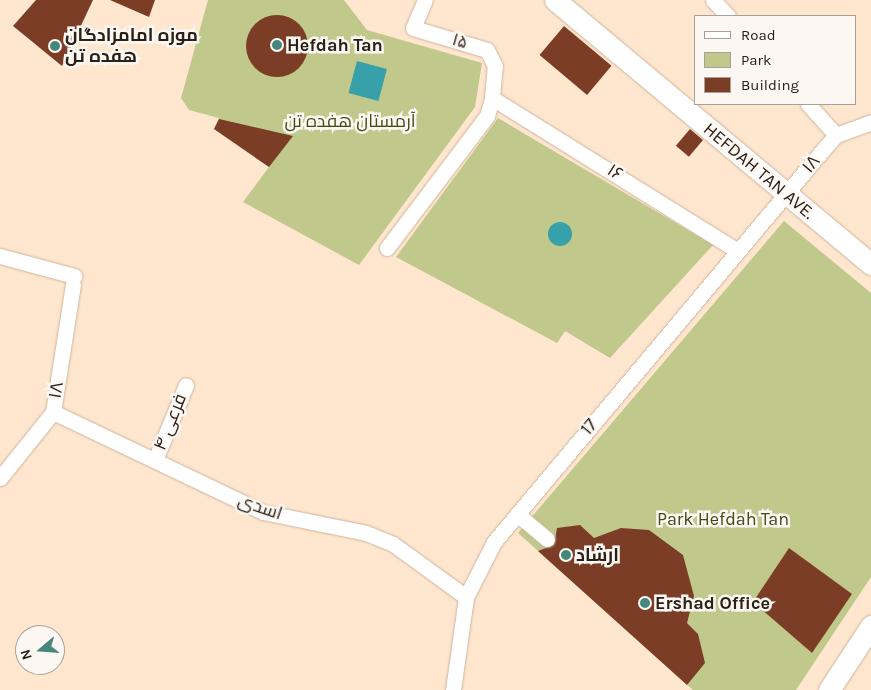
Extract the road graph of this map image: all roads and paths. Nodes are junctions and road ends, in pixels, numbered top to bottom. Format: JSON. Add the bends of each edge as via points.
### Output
{"nodes":[{"id":1,"x":425,"y":0,"type":"edge"},
{"id":2,"x":555,"y":0,"type":"edge"},
{"id":3,"x":713,"y":0,"type":"edge"},
{"id":4,"x":727,"y":15,"type":"edge"},
{"id":5,"x":492,"y":98,"type":"junction"},
{"id":6,"x":809,"y":105,"type":"edge"},
{"id":7,"x":871,"y":122,"type":"edge"},
{"id":8,"x":836,"y":135,"type":"junction"},
{"id":9,"x":786,"y":194,"type":"junction"},
{"id":10,"x":387,"y":248,"type":"dead end"},
{"id":11,"x":736,"y":250,"type":"junction"},
{"id":12,"x":0,"y":256,"type":"edge"},
{"id":13,"x":871,"y":264,"type":"edge"},
{"id":14,"x":186,"y":385,"type":"dead end"},
{"id":15,"x":53,"y":412,"type":"junction"},
{"id":16,"x":155,"y":460,"type":"junction"},
{"id":17,"x":0,"y":478,"type":"edge"},
{"id":18,"x":517,"y":514,"type":"junction"},
{"id":19,"x":547,"y":540,"type":"dead end"},
{"id":20,"x":466,"y":597,"type":"junction"},
{"id":21,"x":871,"y":626,"type":"edge"},
{"id":22,"x":453,"y":690,"type":"edge"},
{"id":23,"x":829,"y":690,"type":"edge"}],
"edges":[{"from":1,"to":5,"type":"street","name":"۱۵","via":[[413,28],[487,50],[495,66]]},
{"from":2,"to":9,"type":"main road","name":"HEFDAH TAN AVE."},
{"from":3,"to":4,"type":"street"},
{"from":5,"to":10,"type":"street","via":[[487,116]]},
{"from":5,"to":11,"type":"street","name":"۱۶"},
{"from":6,"to":8,"type":"street"},
{"from":7,"to":8,"type":"street"},
{"from":8,"to":9,"type":"street","name":"۱۸"},
{"from":9,"to":11,"type":"street","name":"17"},
{"from":9,"to":13,"type":"main road","name":"HEFDAH TAN AVE."},
{"from":11,"to":18,"type":"street","name":"17"},
{"from":12,"to":15,"type":"street","name":"۱۸","via":[[74,280]]},
{"from":14,"to":16,"type":"street","name":"فرعی ۴"},
{"from":15,"to":16,"type":"street","name":"اسدی"},
{"from":15,"to":17,"type":"street","name":"۱۸"},
{"from":16,"to":20,"type":"street","name":"اسدی","via":[[263,512],[366,533],[393,544]]},
{"from":18,"to":19,"type":"street"},
{"from":18,"to":20,"type":"street","name":"17","via":[[494,542]]},
{"from":20,"to":22,"type":"street","name":"17"},
{"from":21,"to":23,"type":"main road"}]}
